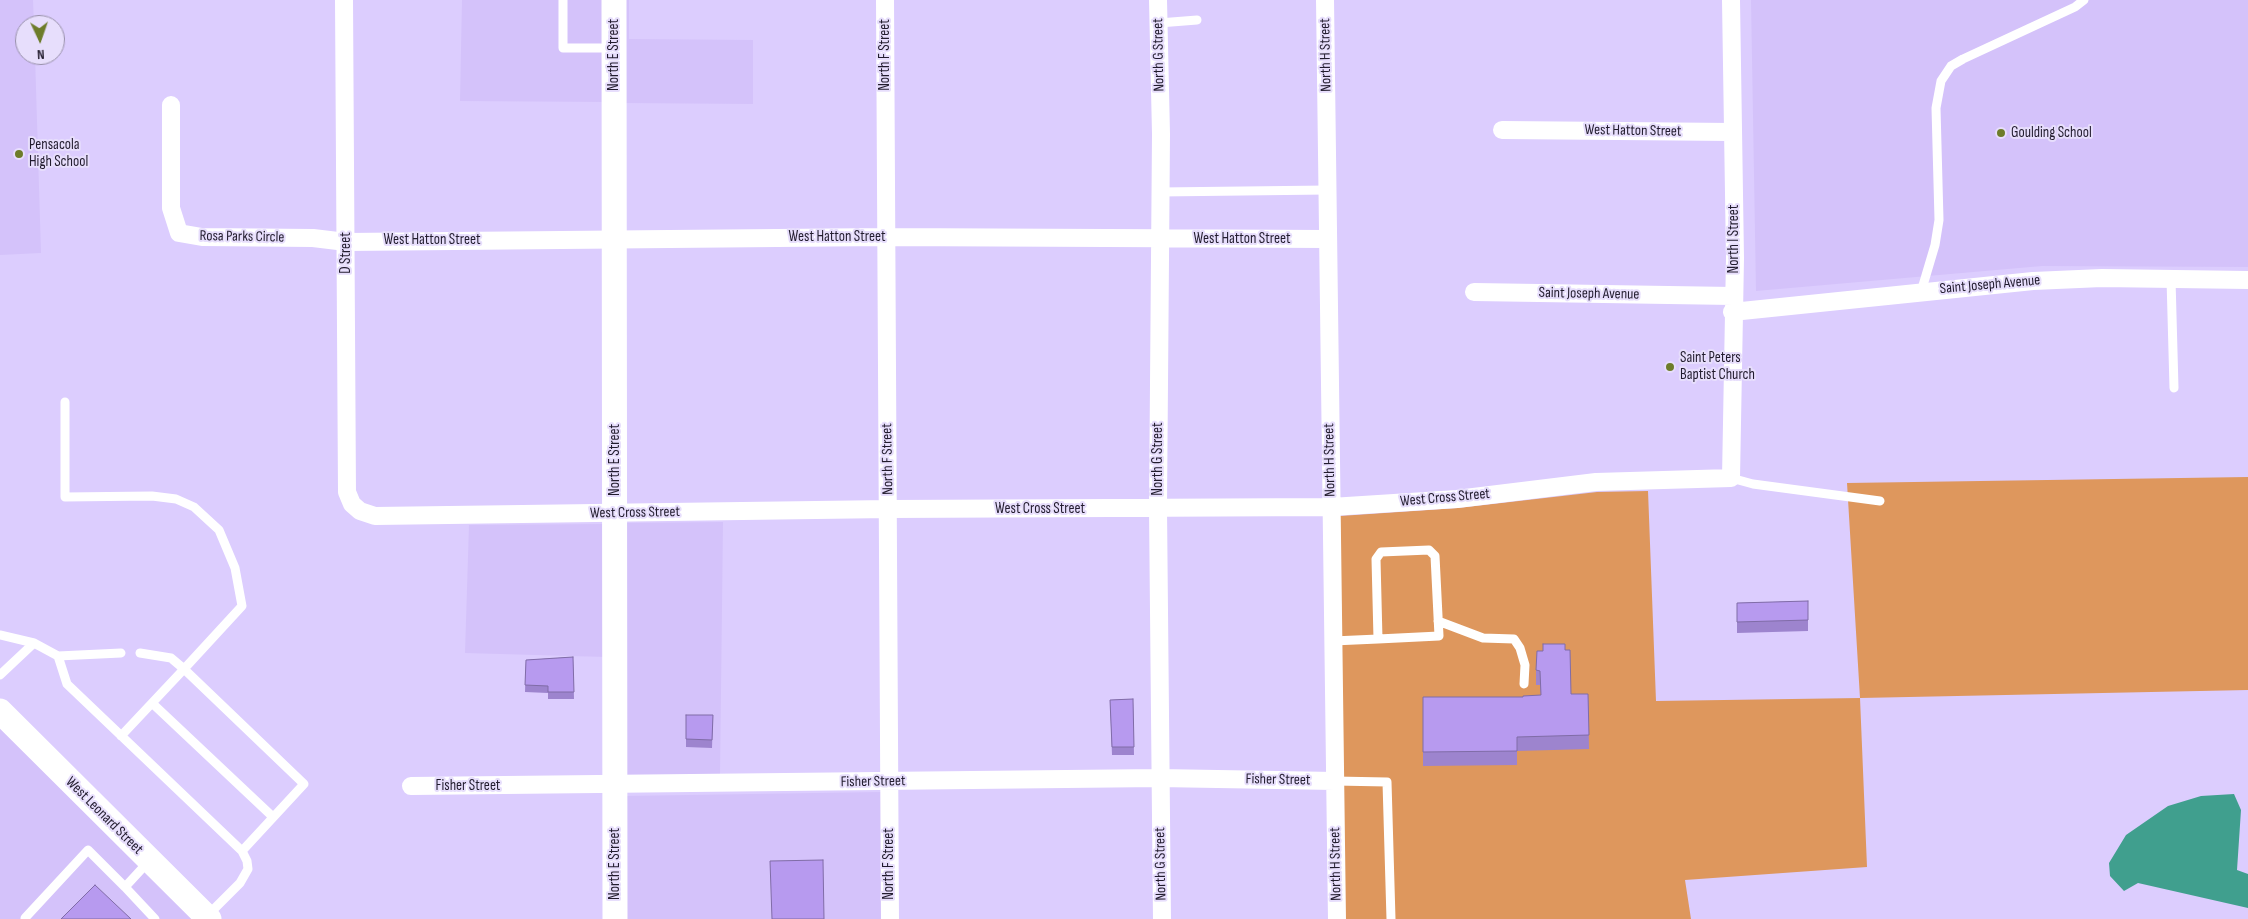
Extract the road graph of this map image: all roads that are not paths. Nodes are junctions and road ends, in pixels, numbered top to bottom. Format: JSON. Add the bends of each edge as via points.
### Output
{"nodes":[{"id":1,"x":344,"y":0,"type":"edge"},
{"id":2,"x":563,"y":0,"type":"edge"},
{"id":3,"x":614,"y":0,"type":"edge"},
{"id":4,"x":885,"y":0,"type":"edge"},
{"id":5,"x":1158,"y":0,"type":"edge"},
{"id":6,"x":1325,"y":0,"type":"edge"},
{"id":7,"x":1731,"y":0,"type":"edge"},
{"id":8,"x":2084,"y":0,"type":"edge"},
{"id":9,"x":1198,"y":20,"type":"dead end"},
{"id":10,"x":1159,"y":23,"type":"junction"},
{"id":11,"x":614,"y":48,"type":"junction"},
{"id":12,"x":171,"y":105,"type":"dead end"},
{"id":13,"x":1502,"y":130,"type":"dead end"},
{"id":14,"x":1733,"y":132,"type":"junction"},
{"id":15,"x":1327,"y":190,"type":"junction"},
{"id":16,"x":1160,"y":192,"type":"junction"},
{"id":17,"x":885,"y":237,"type":"junction"},
{"id":18,"x":615,"y":239,"type":"junction"},
{"id":19,"x":1159,"y":239,"type":"junction"},
{"id":20,"x":1328,"y":239,"type":"junction"},
{"id":21,"x":346,"y":242,"type":"junction"},
{"id":22,"x":2171,"y":279,"type":"junction"},
{"id":23,"x":2248,"y":280,"type":"edge"},
{"id":24,"x":1474,"y":292,"type":"dead end"},
{"id":25,"x":1921,"y":292,"type":"junction"},
{"id":26,"x":1733,"y":304,"type":"junction"},
{"id":27,"x":2174,"y":388,"type":"dead end"},
{"id":28,"x":65,"y":402,"type":"dead end"},
{"id":29,"x":1730,"y":478,"type":"junction"},
{"id":30,"x":1880,"y":501,"type":"dead end"},
{"id":31,"x":352,"y":504,"type":"joint"},
{"id":32,"x":1331,"y":507,"type":"junction"},
{"id":33,"x":1158,"y":508,"type":"junction"},
{"id":34,"x":889,"y":509,"type":"junction"},
{"id":35,"x":615,"y":514,"type":"junction"},
{"id":36,"x":1438,"y":621,"type":"junction"},
{"id":37,"x":0,"y":635,"type":"edge"},
{"id":38,"x":1378,"y":639,"type":"junction"},
{"id":39,"x":1333,"y":641,"type":"junction"},
{"id":40,"x":34,"y":643,"type":"junction"},
{"id":41,"x":121,"y":653,"type":"dead end"},
{"id":42,"x":140,"y":653,"type":"dead end"},
{"id":43,"x":58,"y":656,"type":"junction"},
{"id":44,"x":184,"y":669,"type":"junction"},
{"id":45,"x":0,"y":675,"type":"edge"},
{"id":46,"x":1524,"y":684,"type":"dead end"},
{"id":47,"x":152,"y":703,"type":"junction"},
{"id":48,"x":0,"y":711,"type":"edge"},
{"id":49,"x":121,"y":736,"type":"junction"},
{"id":50,"x":1159,"y":778,"type":"junction"},
{"id":51,"x":1335,"y":781,"type":"junction"},
{"id":52,"x":889,"y":782,"type":"junction"},
{"id":53,"x":411,"y":786,"type":"dead end"},
{"id":54,"x":615,"y":786,"type":"junction"},
{"id":55,"x":274,"y":817,"type":"junction"},
{"id":56,"x":242,"y":851,"type":"junction"},
{"id":57,"x":149,"y":861,"type":"junction"},
{"id":58,"x":125,"y":887,"type":"junction"},
{"id":59,"x":25,"y":918,"type":"edge"},
{"id":60,"x":208,"y":918,"type":"edge"},
{"id":61,"x":155,"y":919,"type":"edge"},
{"id":62,"x":615,"y":919,"type":"edge"},
{"id":63,"x":890,"y":919,"type":"edge"},
{"id":64,"x":1162,"y":919,"type":"edge"},
{"id":65,"x":1336,"y":919,"type":"edge"},
{"id":66,"x":1391,"y":919,"type":"edge"}],
"edges":[{"from":1,"to":21,"type":"street","name":"D Street"},
{"from":2,"to":11,"type":"lane","via":[[563,48]]},
{"from":3,"to":11,"type":"street","name":"North E Street"},
{"from":4,"to":17,"type":"street","name":"North F Street"},
{"from":5,"to":10,"type":"street","name":"North G Street"},
{"from":6,"to":15,"type":"street","name":"North H Street"},
{"from":7,"to":14,"type":"street","name":"North I Street"},
{"from":8,"to":25,"type":"lane","via":[[1963,59],[1951,66],[1941,81],[1936,108],[1939,220]]},
{"from":9,"to":10,"type":"lane"},
{"from":10,"to":16,"type":"street","name":"North G Street"},
{"from":11,"to":18,"type":"street","name":"North E Street"},
{"from":12,"to":21,"type":"street","name":"Rosa Parks Circle","via":[[171,208],[179,234]]},
{"from":13,"to":14,"type":"street","name":"West Hatton Street"},
{"from":14,"to":26,"type":"street","name":"North I Street"},
{"from":15,"to":16,"type":"lane"},
{"from":15,"to":20,"type":"street","name":"North H Street"},
{"from":16,"to":19,"type":"street","name":"North G Street"},
{"from":17,"to":18,"type":"street","name":"West Hatton Street"},
{"from":17,"to":19,"type":"street","name":"West Hatton Street"},
{"from":17,"to":34,"type":"street","name":"North F Street"},
{"from":18,"to":21,"type":"street","name":"West Hatton Street"},
{"from":18,"to":35,"type":"street","name":"North E Street"},
{"from":19,"to":20,"type":"street","name":"West Hatton Street"},
{"from":19,"to":33,"type":"street","name":"North G Street"},
{"from":20,"to":32,"type":"street","name":"North H Street"},
{"from":21,"to":31,"type":"street","name":"D Street","via":[[347,492]]},
{"from":22,"to":23,"type":"street","name":"Saint Joseph Avenue"},
{"from":22,"to":25,"type":"street","name":"Saint Joseph Avenue","via":[[2033,281]]},
{"from":22,"to":27,"type":"lane"},
{"from":24,"to":26,"type":"street","name":"Saint Joseph Avenue"},
{"from":25,"to":26,"type":"street","name":"Saint Joseph Avenue"},
{"from":26,"to":29,"type":"street","name":"North I Street"},
{"from":28,"to":44,"type":"lane","via":[[65,497],[152,496],[176,499],[194,507],[219,530],[235,568],[242,606]]},
{"from":29,"to":30,"type":"lane"},
{"from":29,"to":32,"type":"street","name":"West Cross Street","via":[[1596,482],[1457,499]]},
{"from":31,"to":35,"type":"street","name":"West Cross Street","via":[[360,511],[376,516]]},
{"from":32,"to":33,"type":"street","name":"West Cross Street"},
{"from":32,"to":39,"type":"street","name":"North H Street"},
{"from":33,"to":34,"type":"street","name":"West Cross Street"},
{"from":33,"to":50,"type":"street","name":"North G Street"},
{"from":34,"to":35,"type":"street","name":"West Cross Street"},
{"from":34,"to":52,"type":"street","name":"North F Street"},
{"from":35,"to":54,"type":"street","name":"North E Street"},
{"from":36,"to":38,"type":"lane","via":[[1439,636]]},
{"from":36,"to":38,"type":"lane","via":[[1435,556],[1429,550],[1381,552],[1376,559]]},
{"from":36,"to":46,"type":"lane","via":[[1483,638],[1514,639],[1525,665]]},
{"from":37,"to":40,"type":"lane"},
{"from":38,"to":39,"type":"lane"},
{"from":39,"to":51,"type":"street","name":"North H Street"},
{"from":40,"to":43,"type":"lane"},
{"from":40,"to":45,"type":"lane"},
{"from":41,"to":43,"type":"lane"},
{"from":42,"to":44,"type":"lane","via":[[171,658]]},
{"from":43,"to":49,"type":"lane","via":[[67,684]]},
{"from":44,"to":47,"type":"lane"},
{"from":44,"to":55,"type":"lane","via":[[304,784]]},
{"from":47,"to":49,"type":"lane"},
{"from":47,"to":55,"type":"lane"},
{"from":48,"to":57,"type":"street","name":"West Leonard Street"},
{"from":49,"to":56,"type":"lane"},
{"from":50,"to":51,"type":"street","name":"Fisher Street"},
{"from":50,"to":52,"type":"street","name":"Fisher Street"},
{"from":50,"to":64,"type":"street","name":"North G Street"},
{"from":51,"to":65,"type":"street","name":"North H Street"},
{"from":51,"to":66,"type":"lane","via":[[1387,782]]},
{"from":52,"to":54,"type":"street","name":"Fisher Street"},
{"from":52,"to":63,"type":"street","name":"North F Street"},
{"from":53,"to":54,"type":"street","name":"Fisher Street"},
{"from":54,"to":62,"type":"street","name":"North E Street"},
{"from":55,"to":56,"type":"lane"},
{"from":56,"to":60,"type":"lane","via":[[248,869],[240,883]]},
{"from":57,"to":58,"type":"lane"},
{"from":57,"to":60,"type":"street","name":"West Leonard Street"},
{"from":58,"to":59,"type":"lane","via":[[88,850]]},
{"from":58,"to":61,"type":"lane"}]}
